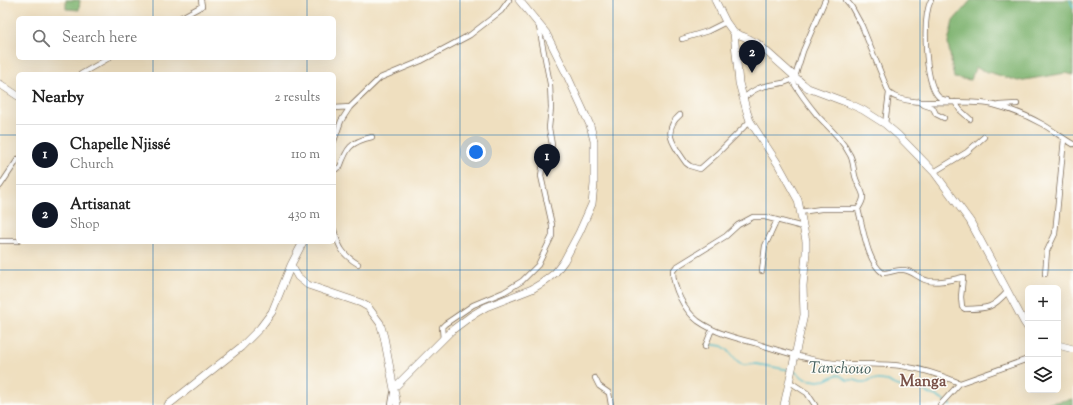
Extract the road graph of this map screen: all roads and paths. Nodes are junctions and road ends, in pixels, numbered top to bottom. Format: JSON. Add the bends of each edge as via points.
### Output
{"nodes":[{"id":1,"x":201,"y":0,"type":"edge"},
{"id":2,"x":509,"y":0,"type":"edge"},
{"id":3,"x":520,"y":0,"type":"edge"},
{"id":4,"x":715,"y":0,"type":"edge"},
{"id":5,"x":825,"y":0,"type":"edge"},
{"id":6,"x":846,"y":0,"type":"edge"},
{"id":7,"x":932,"y":0,"type":"edge"},
{"id":8,"x":184,"y":16,"type":"edge"},
{"id":9,"x":538,"y":22,"type":"junction"},
{"id":10,"x":726,"y":22,"type":"junction"},
{"id":11,"x":734,"y":33,"type":"junction"},
{"id":12,"x":682,"y":39,"type":"dead end"},
{"id":13,"x":106,"y":60,"type":"edge"},
{"id":14,"x":85,"y":72,"type":"edge"},
{"id":15,"x":794,"y":78,"type":"junction"},
{"id":16,"x":0,"y":84,"type":"edge"},
{"id":17,"x":889,"y":93,"type":"junction"},
{"id":18,"x":16,"y":95,"type":"edge"},
{"id":19,"x":743,"y":98,"type":"junction"},
{"id":20,"x":919,"y":101,"type":"junction"},
{"id":21,"x":956,"y":102,"type":"junction"},
{"id":22,"x":1017,"y":104,"type":"dead end"},
{"id":23,"x":994,"y":105,"type":"junction"},
{"id":24,"x":350,"y":107,"type":"junction"},
{"id":25,"x":336,"y":108,"type":"edge"},
{"id":26,"x":680,"y":114,"type":"dead end"},
{"id":27,"x":944,"y":118,"type":"dead end"},
{"id":28,"x":970,"y":119,"type":"dead end"},
{"id":29,"x":750,"y":121,"type":"junction"},
{"id":30,"x":885,"y":124,"type":"junction"},
{"id":31,"x":336,"y":135,"type":"edge"},
{"id":32,"x":372,"y":137,"type":"dead end"},
{"id":33,"x":984,"y":137,"type":"dead end"},
{"id":34,"x":1064,"y":139,"type":"junction"},
{"id":35,"x":1073,"y":144,"type":"edge"},
{"id":36,"x":16,"y":162,"type":"edge"},
{"id":37,"x":336,"y":169,"type":"edge"},
{"id":38,"x":934,"y":172,"type":"junction"},
{"id":39,"x":0,"y":186,"type":"edge"},
{"id":40,"x":858,"y":209,"type":"junction"},
{"id":41,"x":800,"y":212,"type":"junction"},
{"id":42,"x":777,"y":220,"type":"junction"},
{"id":43,"x":803,"y":227,"type":"junction"},
{"id":44,"x":336,"y":236,"type":"edge"},
{"id":45,"x":0,"y":241,"type":"edge"},
{"id":46,"x":16,"y":241,"type":"edge"},
{"id":47,"x":302,"y":244,"type":"edge"},
{"id":48,"x":291,"y":264,"type":"junction"},
{"id":49,"x":358,"y":264,"type":"dead end"},
{"id":50,"x":762,"y":271,"type":"dead end"},
{"id":51,"x":1045,"y":274,"type":"dead end"},
{"id":52,"x":1008,"y":291,"type":"junction"},
{"id":53,"x":1025,"y":324,"type":"edge"},
{"id":54,"x":712,"y":329,"type":"junction"},
{"id":55,"x":443,"y":339,"type":"junction"},
{"id":56,"x":1061,"y":346,"type":"edge"},
{"id":57,"x":705,"y":347,"type":"dead end"},
{"id":58,"x":1073,"y":349,"type":"edge"},
{"id":59,"x":795,"y":356,"type":"junction"},
{"id":60,"x":1025,"y":360,"type":"edge"},
{"id":61,"x":595,"y":378,"type":"dead end"},
{"id":62,"x":790,"y":382,"type":"junction"},
{"id":63,"x":960,"y":383,"type":"junction"},
{"id":64,"x":394,"y":388,"type":"junction"},
{"id":65,"x":942,"y":402,"type":"edge"},
{"id":66,"x":168,"y":405,"type":"edge"},
{"id":67,"x":391,"y":405,"type":"edge"},
{"id":68,"x":397,"y":405,"type":"edge"},
{"id":69,"x":610,"y":405,"type":"edge"},
{"id":70,"x":784,"y":405,"type":"edge"},
{"id":71,"x":815,"y":405,"type":"edge"}],
"edges":[{"from":1,"to":8,"type":"street","via":[[202,6]]},
{"from":2,"to":24,"type":"street","via":[[501,11],[470,35],[421,61],[380,78]]},
{"from":3,"to":9,"type":"street"},
{"from":4,"to":10,"type":"street"},
{"from":5,"to":15,"type":"street"},
{"from":6,"to":17,"type":"street","via":[[862,26]]},
{"from":7,"to":21,"type":"street","via":[[925,26],[927,59],[932,83],[938,97]]},
{"from":9,"to":55,"type":"street","via":[[550,84],[549,128],[552,145],[543,162],[541,176],[552,236],[532,272],[513,288],[473,305],[445,324],[442,327]]},
{"from":9,"to":55,"type":"street","via":[[565,70],[593,134],[592,204],[564,261],[555,273],[532,288],[486,307]]},
{"from":10,"to":11,"type":"street"},
{"from":10,"to":12,"type":"street","via":[[708,32]]},
{"from":11,"to":15,"type":"street","via":[[757,43]]},
{"from":11,"to":19,"type":"street","via":[[736,64]]},
{"from":13,"to":14,"type":"street"},
{"from":15,"to":19,"type":"street","via":[[781,84],[759,88]]},
{"from":15,"to":30,"type":"street","via":[[808,88],[863,110]]},
{"from":15,"to":40,"type":"street","via":[[810,106],[839,138],[852,157],[853,170],[864,194],[864,200]]},
{"from":16,"to":18,"type":"street"},
{"from":17,"to":20,"type":"street","via":[[899,98]]},
{"from":17,"to":30,"type":"street"},
{"from":19,"to":29,"type":"street"},
{"from":20,"to":21,"type":"street"},
{"from":20,"to":27,"type":"street","via":[[933,108],[936,114]]},
{"from":21,"to":23,"type":"street"},
{"from":21,"to":28,"type":"street"},
{"from":22,"to":23,"type":"street"},
{"from":23,"to":34,"type":"street","via":[[1040,123]]},
{"from":24,"to":25,"type":"street"},
{"from":24,"to":31,"type":"street"},
{"from":26,"to":29,"type":"street","via":[[672,124],[670,136],[686,163],[700,169]]},
{"from":29,"to":41,"type":"street","via":[[794,191]]},
{"from":30,"to":38,"type":"street"},
{"from":32,"to":37,"type":"street","via":[[353,143],[344,154],[340,167]]},
{"from":33,"to":38,"type":"street","via":[[972,148]]},
{"from":34,"to":35,"type":"street"},
{"from":34,"to":51,"type":"street","via":[[1056,234],[1047,251]]},
{"from":36,"to":39,"type":"street"},
{"from":38,"to":52,"type":"street","via":[[970,221]]},
{"from":40,"to":41,"type":"street"},
{"from":40,"to":52,"type":"street","via":[[868,248],[877,269],[883,273],[906,271],[933,282],[963,277],[962,307],[965,309],[991,307]]},
{"from":41,"to":43,"type":"street"},
{"from":42,"to":43,"type":"street"},
{"from":42,"to":50,"type":"street","via":[[765,246]]},
{"from":42,"to":54,"type":"street","via":[[758,216],[747,220],[673,271],[678,292],[687,310],[698,321]]},
{"from":43,"to":59,"type":"street","via":[[806,253],[803,280],[804,311]]},
{"from":44,"to":49,"type":"street","via":[[341,250]]},
{"from":45,"to":46,"type":"street"},
{"from":47,"to":48,"type":"street"},
{"from":48,"to":64,"type":"street","via":[[302,282],[368,307],[380,322]]},
{"from":48,"to":66,"type":"street","via":[[272,312],[260,328],[241,347]]},
{"from":52,"to":53,"type":"street"},
{"from":54,"to":57,"type":"street"},
{"from":54,"to":59,"type":"street"},
{"from":55,"to":64,"type":"street"},
{"from":56,"to":58,"type":"street"},
{"from":59,"to":62,"type":"street"},
{"from":59,"to":63,"type":"street","via":[[844,364],[900,366],[933,373]]},
{"from":60,"to":63,"type":"street"},
{"from":61,"to":69,"type":"street","via":[[599,386],[609,393]]},
{"from":62,"to":70,"type":"street"},
{"from":62,"to":71,"type":"street","via":[[807,393]]},
{"from":63,"to":65,"type":"street"},
{"from":64,"to":67,"type":"street"},
{"from":64,"to":68,"type":"street"}]}
